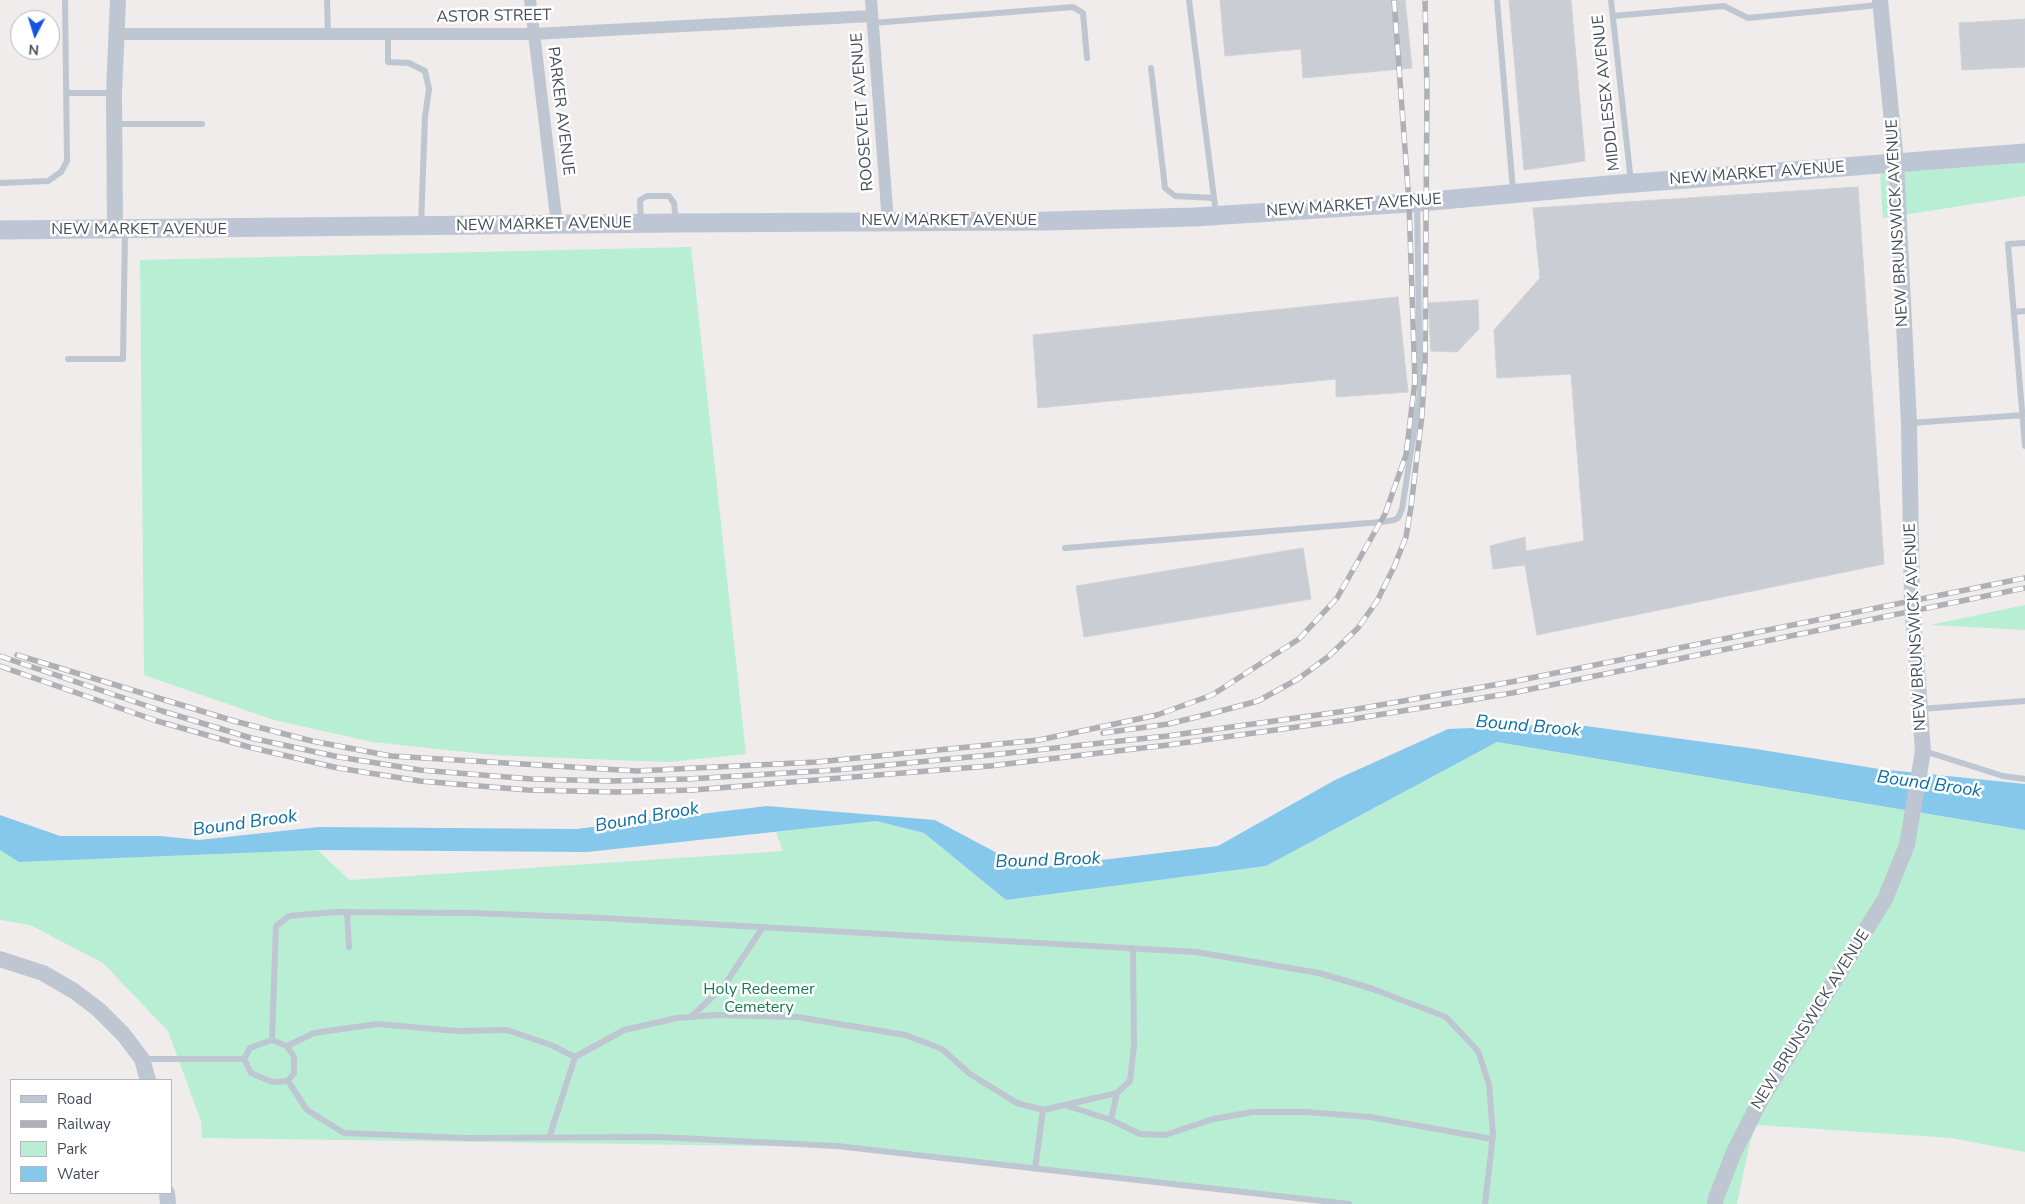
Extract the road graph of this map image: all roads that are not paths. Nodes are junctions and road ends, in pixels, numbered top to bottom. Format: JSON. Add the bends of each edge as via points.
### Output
{"nodes":[{"id":1,"x":65,"y":0,"type":"edge"},
{"id":2,"x":118,"y":0,"type":"edge"},
{"id":3,"x":327,"y":0,"type":"edge"},
{"id":4,"x":530,"y":0,"type":"edge"},
{"id":5,"x":870,"y":0,"type":"edge"},
{"id":6,"x":1189,"y":0,"type":"edge"},
{"id":7,"x":1497,"y":0,"type":"edge"},
{"id":8,"x":1611,"y":0,"type":"edge"},
{"id":9,"x":1880,"y":2,"type":"edge"},
{"id":10,"x":1613,"y":16,"type":"junction"},
{"id":11,"x":872,"y":19,"type":"junction"},
{"id":12,"x":116,"y":34,"type":"junction"},
{"id":13,"x":328,"y":34,"type":"junction"},
{"id":14,"x":388,"y":34,"type":"junction"},
{"id":15,"x":534,"y":34,"type":"junction"},
{"id":16,"x":1087,"y":58,"type":"dead end"},
{"id":17,"x":1151,"y":68,"type":"dead end"},
{"id":18,"x":66,"y":93,"type":"junction"},
{"id":19,"x":114,"y":93,"type":"junction"},
{"id":20,"x":114,"y":124,"type":"junction"},
{"id":21,"x":202,"y":124,"type":"dead end"},
{"id":22,"x":2025,"y":154,"type":"edge"},
{"id":23,"x":1896,"y":164,"type":"junction"},
{"id":24,"x":0,"y":182,"type":"edge"},
{"id":25,"x":1631,"y":184,"type":"junction"},
{"id":26,"x":1513,"y":194,"type":"junction"},
{"id":27,"x":1417,"y":202,"type":"junction"},
{"id":28,"x":1215,"y":207,"type":"junction"},
{"id":29,"x":888,"y":222,"type":"junction"},
{"id":30,"x":676,"y":223,"type":"junction"},
{"id":31,"x":642,"y":224,"type":"junction"},
{"id":32,"x":557,"y":225,"type":"junction"},
{"id":33,"x":422,"y":226,"type":"junction"},
{"id":34,"x":0,"y":230,"type":"edge"},
{"id":35,"x":120,"y":230,"type":"junction"},
{"id":36,"x":2025,"y":243,"type":"edge"},
{"id":37,"x":2025,"y":311,"type":"edge"},
{"id":38,"x":2014,"y":312,"type":"junction"},
{"id":39,"x":68,"y":359,"type":"dead end"},
{"id":40,"x":2024,"y":415,"type":"edge"},
{"id":41,"x":1909,"y":424,"type":"junction"},
{"id":42,"x":2025,"y":446,"type":"edge"},
{"id":43,"x":1065,"y":548,"type":"dead end"},
{"id":44,"x":2025,"y":701,"type":"edge"},
{"id":45,"x":1919,"y":709,"type":"junction"},
{"id":46,"x":1923,"y":751,"type":"junction"},
{"id":47,"x":2025,"y":779,"type":"edge"},
{"id":48,"x":347,"y":912,"type":"junction"},
{"id":49,"x":763,"y":928,"type":"junction"},
{"id":50,"x":348,"y":947,"type":"dead end"},
{"id":51,"x":1133,"y":948,"type":"junction"},
{"id":52,"x":0,"y":959,"type":"edge"},
{"id":53,"x":691,"y":1017,"type":"junction"},
{"id":54,"x":272,"y":1040,"type":"junction"},
{"id":55,"x":287,"y":1046,"type":"junction"},
{"id":56,"x":575,"y":1057,"type":"junction"},
{"id":57,"x":142,"y":1058,"type":"junction"},
{"id":58,"x":244,"y":1059,"type":"junction"},
{"id":59,"x":148,"y":1079,"type":"edge"},
{"id":60,"x":288,"y":1081,"type":"junction"},
{"id":61,"x":1117,"y":1093,"type":"junction"},
{"id":62,"x":1064,"y":1105,"type":"junction"},
{"id":63,"x":1043,"y":1110,"type":"junction"},
{"id":64,"x":1111,"y":1120,"type":"junction"},
{"id":65,"x":549,"y":1138,"type":"junction"},
{"id":66,"x":1492,"y":1139,"type":"junction"},
{"id":67,"x":1035,"y":1169,"type":"junction"},
{"id":68,"x":1349,"y":1204,"type":"edge"},
{"id":69,"x":1484,"y":1204,"type":"edge"},
{"id":70,"x":1715,"y":1204,"type":"edge"}],
"edges":[{"from":1,"to":18,"type":"lane"},
{"from":2,"to":12,"type":"street"},
{"from":3,"to":13,"type":"lane"},
{"from":4,"to":15,"type":"street","name":"PARKER AVENUE"},
{"from":5,"to":11,"type":"street","name":"ROOSEVELT AVENUE"},
{"from":6,"to":28,"type":"lane"},
{"from":7,"to":26,"type":"lane"},
{"from":8,"to":10,"type":"lane","name":"MIDDLESEX AVENUE"},
{"from":9,"to":10,"type":"lane","via":[[1748,18],[1724,6]]},
{"from":9,"to":23,"type":"street","name":"NEW BRUNSWICK AVENUE"},
{"from":10,"to":25,"type":"lane","name":"MIDDLESEX AVENUE"},
{"from":11,"to":15,"type":"street","name":"ASTOR STREET"},
{"from":11,"to":16,"type":"lane","via":[[1073,7],[1083,13]]},
{"from":11,"to":29,"type":"street","name":"ROOSEVELT AVENUE"},
{"from":12,"to":13,"type":"street","name":"ASTOR STREET"},
{"from":12,"to":19,"type":"street"},
{"from":13,"to":14,"type":"street","name":"ASTOR STREET"},
{"from":14,"to":15,"type":"street","name":"ASTOR STREET"},
{"from":14,"to":33,"type":"lane","via":[[388,62],[409,63],[425,71],[430,89],[425,117]]},
{"from":15,"to":32,"type":"street","name":"PARKER AVENUE"},
{"from":17,"to":28,"type":"lane","via":[[1165,188],[1175,196]]},
{"from":18,"to":19,"type":"lane"},
{"from":18,"to":24,"type":"lane","via":[[67,161],[61,172],[48,181]]},
{"from":19,"to":20,"type":"street"},
{"from":20,"to":21,"type":"lane"},
{"from":20,"to":35,"type":"street"},
{"from":22,"to":23,"type":"main road","name":"NEW MARKET AVENUE"},
{"from":23,"to":25,"type":"main road","name":"NEW MARKET AVENUE"},
{"from":23,"to":41,"type":"street","name":"NEW BRUNSWICK AVENUE"},
{"from":25,"to":26,"type":"main road","name":"NEW MARKET AVENUE"},
{"from":26,"to":27,"type":"main road","name":"NEW MARKET AVENUE"},
{"from":27,"to":28,"type":"main road","name":"NEW MARKET AVENUE"},
{"from":27,"to":43,"type":"lane","via":[[1420,393],[1398,518]]},
{"from":28,"to":29,"type":"main road","name":"NEW MARKET AVENUE","via":[[1049,221]]},
{"from":29,"to":30,"type":"main road","name":"NEW MARKET AVENUE"},
{"from":30,"to":31,"type":"main road","name":"NEW MARKET AVENUE"},
{"from":30,"to":31,"type":"lane","via":[[674,203],[669,196],[647,196],[640,200]]},
{"from":31,"to":32,"type":"main road","name":"NEW MARKET AVENUE"},
{"from":32,"to":33,"type":"main road","name":"NEW MARKET AVENUE"},
{"from":33,"to":35,"type":"main road","name":"NEW MARKET AVENUE"},
{"from":34,"to":35,"type":"main road","name":"NEW MARKET AVENUE"},
{"from":35,"to":39,"type":"lane","via":[[123,360]]},
{"from":36,"to":38,"type":"lane","via":[[2008,244]]},
{"from":37,"to":38,"type":"lane"},
{"from":38,"to":40,"type":"lane"},
{"from":40,"to":41,"type":"lane"},
{"from":40,"to":42,"type":"lane"},
{"from":41,"to":45,"type":"street","name":"NEW BRUNSWICK AVENUE","via":[[1912,601]]},
{"from":44,"to":45,"type":"lane"},
{"from":45,"to":46,"type":"street","name":"NEW BRUNSWICK AVENUE"},
{"from":46,"to":47,"type":"lane","via":[[2003,776]]},
{"from":46,"to":70,"type":"street","name":"NEW BRUNSWICK AVENUE","via":[[1907,845],[1885,899],[1760,1101],[1734,1152]]},
{"from":48,"to":49,"type":"lane","via":[[603,918]]},
{"from":48,"to":50,"type":"lane"},
{"from":48,"to":54,"type":"lane","via":[[289,916],[276,926]]},
{"from":49,"to":51,"type":"lane"},
{"from":49,"to":53,"type":"lane","via":[[724,986]]},
{"from":51,"to":61,"type":"lane","via":[[1134,1046],[1130,1081]]},
{"from":51,"to":66,"type":"lane","via":[[1196,952],[1319,973],[1373,989],[1446,1017],[1478,1051],[1489,1084]]},
{"from":52,"to":57,"type":"street","via":[[43,972],[74,991],[99,1010]]},
{"from":53,"to":56,"type":"lane","via":[[624,1030]]},
{"from":53,"to":63,"type":"lane","via":[[797,1017],[905,1035],[942,1048],[970,1074],[1017,1104]]},
{"from":54,"to":55,"type":"lane"},
{"from":54,"to":58,"type":"lane","via":[[250,1048]]},
{"from":55,"to":56,"type":"lane","via":[[314,1033],[377,1024],[507,1030]]},
{"from":55,"to":60,"type":"lane","via":[[294,1057],[294,1073]]},
{"from":56,"to":65,"type":"lane"},
{"from":57,"to":58,"type":"lane"},
{"from":57,"to":59,"type":"street"},
{"from":58,"to":60,"type":"lane","via":[[251,1072],[272,1082]]},
{"from":60,"to":65,"type":"lane","via":[[307,1110],[344,1133]]},
{"from":61,"to":62,"type":"lane"},
{"from":61,"to":64,"type":"lane"},
{"from":62,"to":63,"type":"lane"},
{"from":62,"to":64,"type":"lane"},
{"from":63,"to":67,"type":"lane"},
{"from":64,"to":66,"type":"lane","via":[[1140,1134],[1165,1135],[1214,1119],[1253,1112],[1307,1112],[1370,1117]]},
{"from":65,"to":67,"type":"lane","via":[[658,1137],[837,1146]]},
{"from":66,"to":69,"type":"lane"},
{"from":67,"to":68,"type":"lane"}]}
